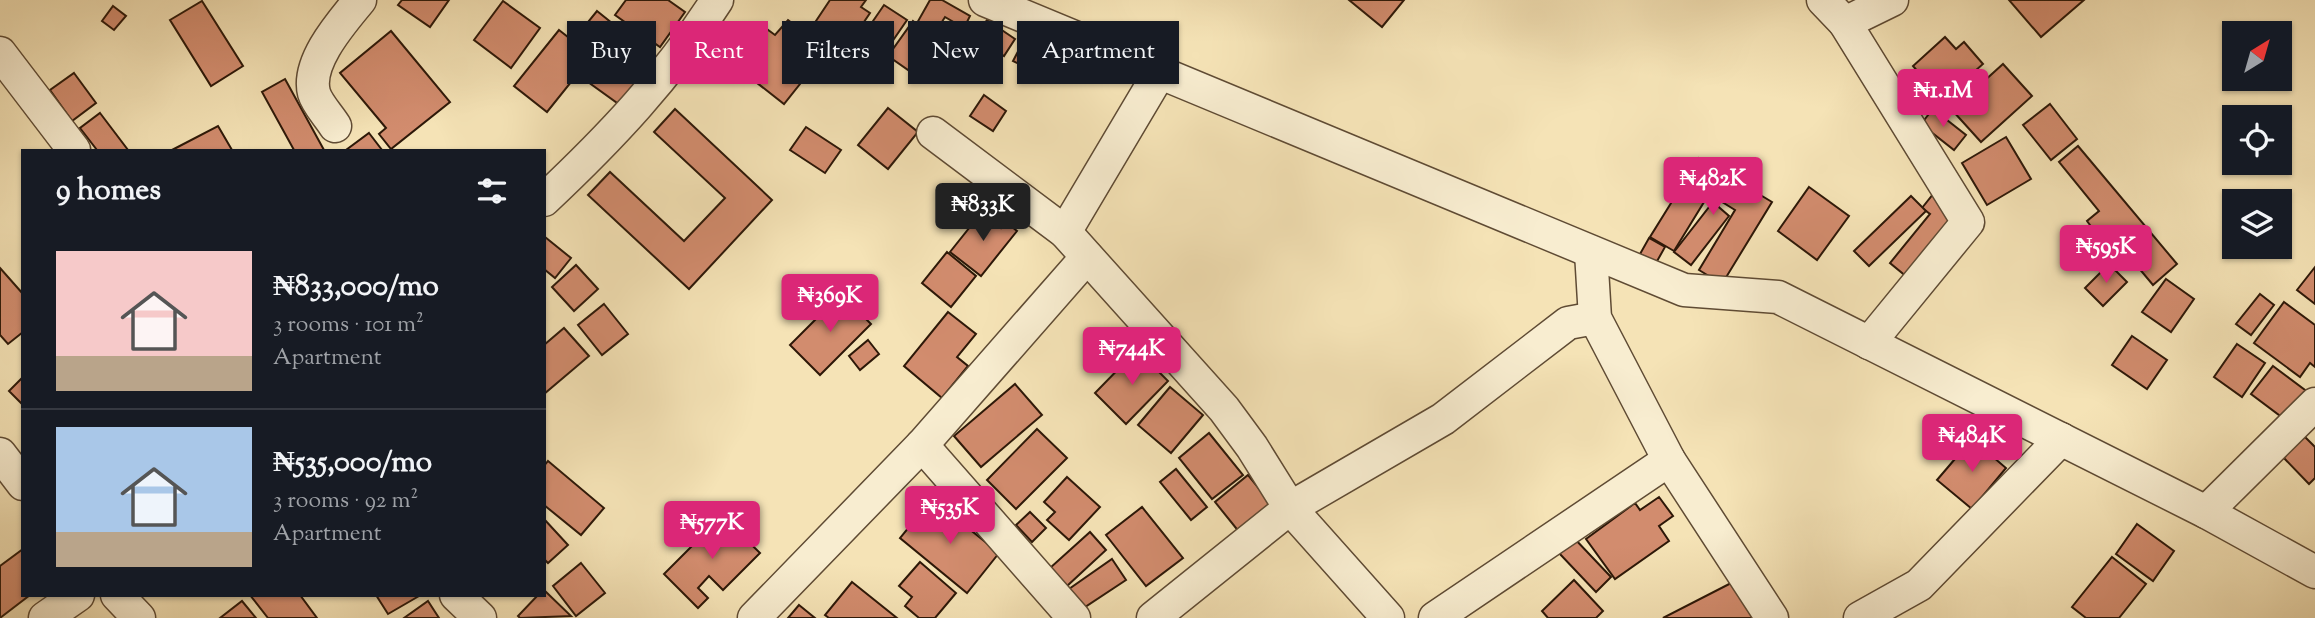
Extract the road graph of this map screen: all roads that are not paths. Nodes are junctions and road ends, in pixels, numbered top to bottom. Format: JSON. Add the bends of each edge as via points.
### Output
{"nodes":[{"id":1,"x":359,"y":0,"type":"edge"},
{"id":2,"x":717,"y":0,"type":"edge"},
{"id":3,"x":985,"y":0,"type":"edge"},
{"id":4,"x":1823,"y":0,"type":"edge"},
{"id":5,"x":1892,"y":0,"type":"edge"},
{"id":6,"x":1036,"y":21,"type":"edge"},
{"id":7,"x":1845,"y":23,"type":"junction"},
{"id":8,"x":0,"y":53,"type":"edge"},
{"id":9,"x":1179,"y":80,"type":"edge"},
{"id":10,"x":1153,"y":84,"type":"edge"},
{"id":11,"x":335,"y":126,"type":"dead end"},
{"id":12,"x":933,"y":133,"type":"dead end"},
{"id":13,"x":73,"y":149,"type":"edge"},
{"id":14,"x":546,"y":198,"type":"edge"},
{"id":15,"x":1065,"y":233,"type":"junction"},
{"id":16,"x":1591,"y":252,"type":"junction"},
{"id":17,"x":1087,"y":257,"type":"junction"},
{"id":18,"x":1595,"y":318,"type":"junction"},
{"id":19,"x":1870,"y":343,"type":"junction"},
{"id":20,"x":2315,"y":404,"type":"edge"},
{"id":21,"x":2061,"y":439,"type":"junction"},
{"id":22,"x":922,"y":445,"type":"junction"},
{"id":23,"x":1669,"y":460,"type":"junction"},
{"id":24,"x":1290,"y":508,"type":"junction"},
{"id":25,"x":2206,"y":512,"type":"junction"},
{"id":26,"x":2315,"y":572,"type":"edge"},
{"id":27,"x":75,"y":597,"type":"edge"},
{"id":28,"x":119,"y":597,"type":"edge"},
{"id":29,"x":458,"y":597,"type":"edge"},
{"id":30,"x":45,"y":618,"type":"edge"},
{"id":31,"x":139,"y":618,"type":"edge"},
{"id":32,"x":480,"y":618,"type":"edge"},
{"id":33,"x":754,"y":618,"type":"edge"},
{"id":34,"x":1074,"y":618,"type":"edge"},
{"id":35,"x":1153,"y":618,"type":"edge"},
{"id":36,"x":1388,"y":618,"type":"edge"},
{"id":37,"x":1435,"y":618,"type":"edge"},
{"id":38,"x":1772,"y":618,"type":"edge"},
{"id":39,"x":1860,"y":618,"type":"edge"}],
"edges":[{"from":1,"to":11,"type":"street","via":[[313,77],[314,94]]},
{"from":2,"to":14,"type":"street","via":[[615,133]]},
{"from":3,"to":6,"type":"street"},
{"from":4,"to":7,"type":"street"},
{"from":5,"to":7,"type":"street"},
{"from":7,"to":19,"type":"street","via":[[1968,222]]},
{"from":8,"to":13,"type":"street"},
{"from":9,"to":16,"type":"street"},
{"from":10,"to":15,"type":"street"},
{"from":12,"to":15,"type":"street"},
{"from":15,"to":17,"type":"street"},
{"from":16,"to":18,"type":"street"},
{"from":16,"to":19,"type":"street","via":[[1684,290],[1778,297]]},
{"from":17,"to":22,"type":"street"},
{"from":17,"to":24,"type":"street","via":[[1224,409]]},
{"from":18,"to":23,"type":"street"},
{"from":18,"to":24,"type":"street","via":[[1568,323],[1443,419]]},
{"from":19,"to":21,"type":"street"},
{"from":20,"to":25,"type":"street"},
{"from":21,"to":25,"type":"street"},
{"from":21,"to":39,"type":"street","via":[[1919,585]]},
{"from":22,"to":33,"type":"street"},
{"from":22,"to":34,"type":"street"},
{"from":23,"to":37,"type":"street"},
{"from":23,"to":38,"type":"street"},
{"from":24,"to":35,"type":"street"},
{"from":24,"to":36,"type":"street"},
{"from":25,"to":26,"type":"street"},
{"from":27,"to":30,"type":"street"},
{"from":28,"to":31,"type":"street"},
{"from":29,"to":32,"type":"street"}]}
